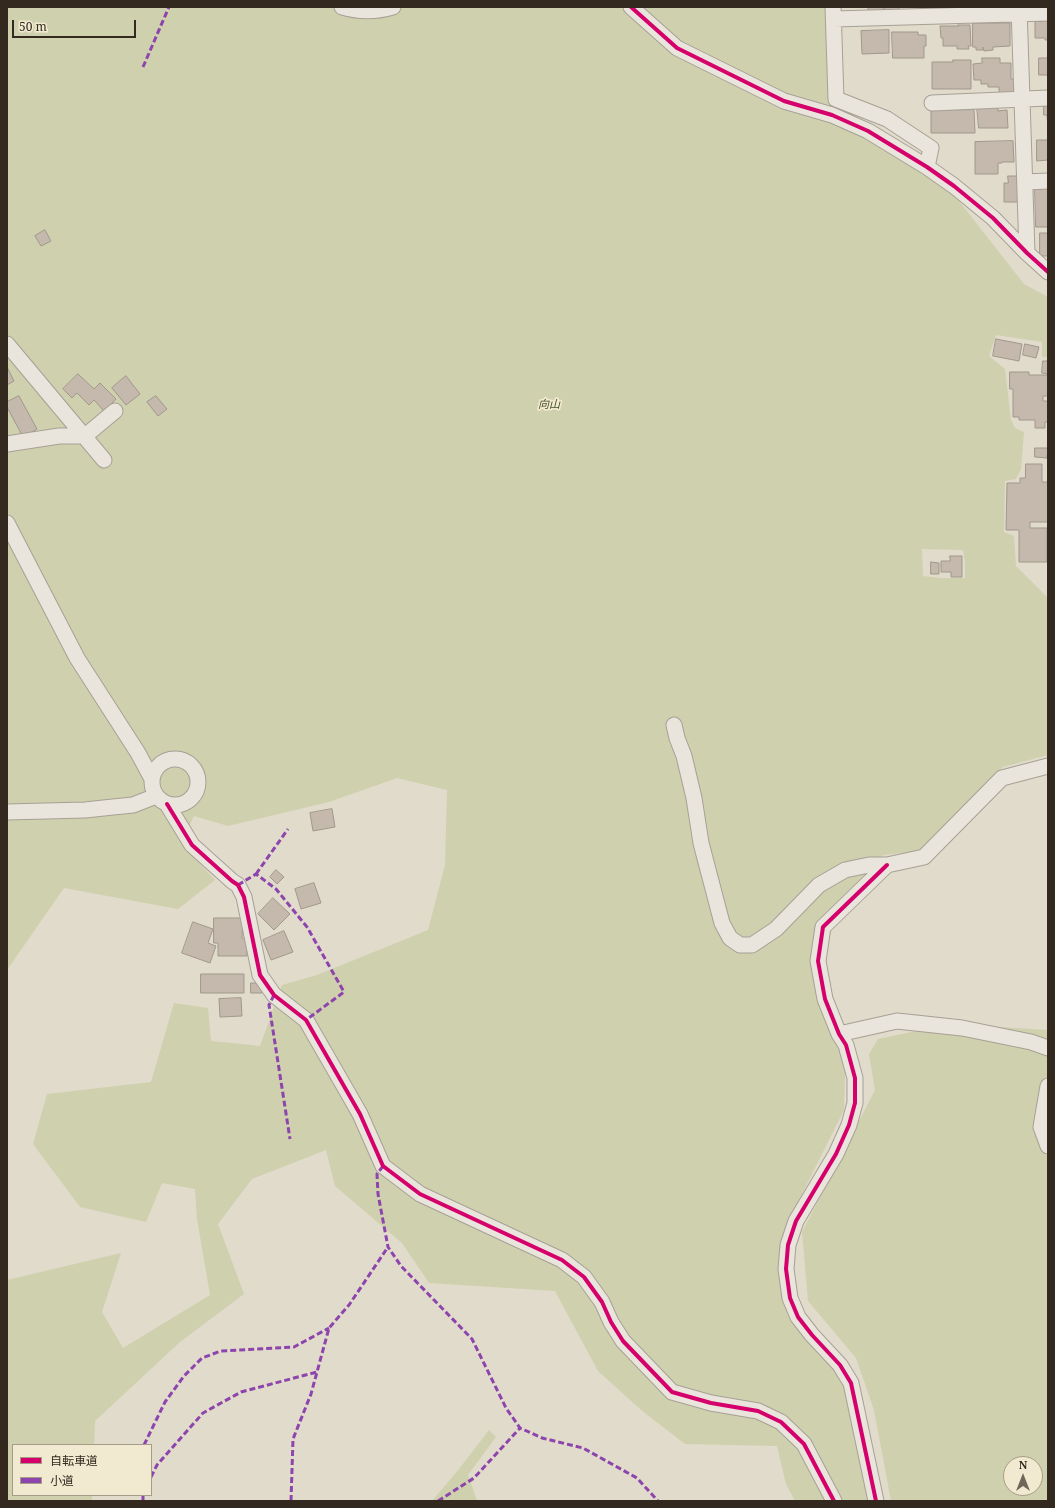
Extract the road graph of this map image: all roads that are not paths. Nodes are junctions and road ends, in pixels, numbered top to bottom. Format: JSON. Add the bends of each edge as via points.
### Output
{"nodes":[{"id":1,"x":342,"y":7,"type":"edge"},
{"id":2,"x":393,"y":7,"type":"edge"},
{"id":3,"x":631,"y":7,"type":"edge"},
{"id":4,"x":1020,"y":11,"type":"edge"},
{"id":5,"x":833,"y":13,"type":"edge"},
{"id":6,"x":1048,"y":13,"type":"edge"},
{"id":7,"x":1048,"y":98,"type":"edge"},
{"id":8,"x":1022,"y":100,"type":"junction"},
{"id":9,"x":932,"y":103,"type":"dead end"},
{"id":10,"x":927,"y":167,"type":"junction"},
{"id":11,"x":1048,"y":181,"type":"edge"},
{"id":12,"x":1025,"y":182,"type":"junction"},
{"id":13,"x":1027,"y":253,"type":"junction"},
{"id":14,"x":1048,"y":272,"type":"edge"},
{"id":15,"x":7,"y":344,"type":"edge"},
{"id":16,"x":115,"y":411,"type":"dead end"},
{"id":17,"x":85,"y":436,"type":"junction"},
{"id":18,"x":7,"y":444,"type":"edge"},
{"id":19,"x":104,"y":460,"type":"dead end"},
{"id":20,"x":7,"y":523,"type":"edge"},
{"id":21,"x":674,"y":725,"type":"dead end"},
{"id":22,"x":1048,"y":766,"type":"edge"},
{"id":23,"x":152,"y":779,"type":"junction"},
{"id":24,"x":162,"y":800,"type":"junction"},
{"id":25,"x":7,"y":812,"type":"edge"},
{"id":26,"x":887,"y":865,"type":"junction"},
{"id":27,"x":839,"y":1034,"type":"junction"},
{"id":28,"x":1048,"y":1048,"type":"edge"},
{"id":29,"x":1048,"y":1086,"type":"edge"},
{"id":30,"x":1048,"y":1146,"type":"edge"},
{"id":31,"x":834,"y":1501,"type":"edge"},
{"id":32,"x":876,"y":1501,"type":"edge"}],
"edges":[{"from":1,"to":2,"type":"street","via":[[383,10]]},
{"from":3,"to":10,"type":"street","via":[[677,48],[784,101],[832,115],[868,131]]},
{"from":4,"to":5,"type":"street"},
{"from":4,"to":6,"type":"street"},
{"from":4,"to":8,"type":"street"},
{"from":5,"to":10,"type":"street","via":[[836,98],[887,118],[931,148]]},
{"from":7,"to":8,"type":"street"},
{"from":8,"to":9,"type":"street"},
{"from":8,"to":12,"type":"street"},
{"from":10,"to":13,"type":"street","via":[[993,218]]},
{"from":11,"to":12,"type":"street"},
{"from":12,"to":13,"type":"street"},
{"from":13,"to":14,"type":"street"},
{"from":15,"to":17,"type":"street"},
{"from":16,"to":17,"type":"street"},
{"from":17,"to":18,"type":"street","via":[[59,436]]},
{"from":17,"to":19,"type":"street"},
{"from":20,"to":23,"type":"street","via":[[77,658]]},
{"from":21,"to":26,"type":"street","via":[[686,763],[701,843],[722,923],[730,938],[740,945],[752,945],[776,929],[819,885],[845,870],[869,865]]},
{"from":22,"to":26,"type":"street","via":[[1002,778],[924,857]]},
{"from":23,"to":24,"type":"street","via":[[152,787]]},
{"from":23,"to":24,"type":"street","via":[[155,770],[169,759],[187,762],[198,776],[198,790],[188,802],[174,806]]},
{"from":24,"to":25,"type":"street","via":[[85,810]]},
{"from":24,"to":31,"type":"street","via":[[192,845],[238,885],[244,897],[260,975],[274,995],[306,1020],[360,1114],[383,1166],[420,1194],[562,1260],[584,1278],[602,1302],[623,1340],[672,1392],[711,1403],[758,1411],[782,1422],[804,1444]]},
{"from":26,"to":27,"type":"street","via":[[823,927],[818,961],[826,999]]},
{"from":27,"to":28,"type":"street","via":[[897,1020],[962,1028]]},
{"from":27,"to":32,"type":"street","via":[[846,1045],[855,1078],[855,1102],[849,1125],[836,1154],[796,1221],[788,1245],[786,1269],[790,1298],[798,1317],[840,1365],[851,1383]]},
{"from":29,"to":30,"type":"street","via":[[1041,1127]]}]}
